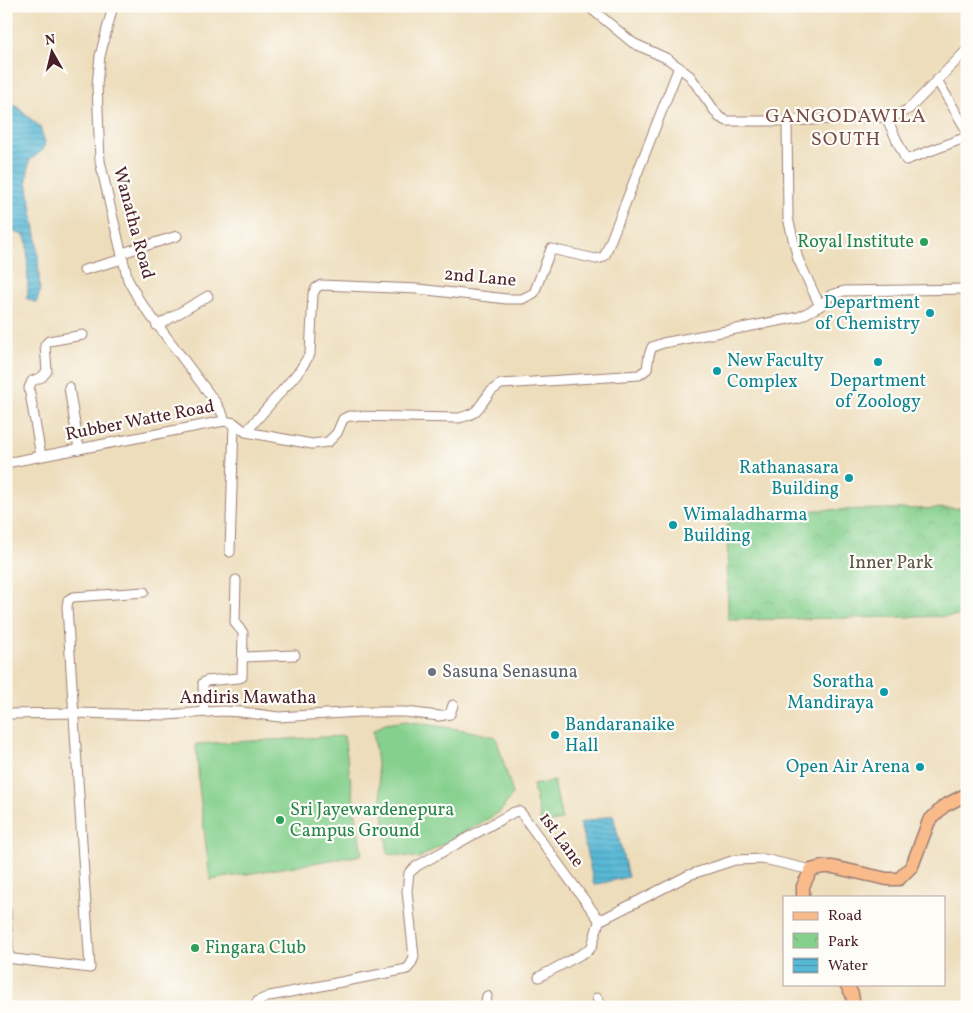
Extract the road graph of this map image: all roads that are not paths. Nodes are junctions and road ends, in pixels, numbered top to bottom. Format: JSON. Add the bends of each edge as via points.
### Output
{"nodes":[{"id":1,"x":113,"y":6,"type":"edge"},
{"id":2,"x":588,"y":6,"type":"edge"},
{"id":3,"x":967,"y":50,"type":"edge"},
{"id":4,"x":679,"y":67,"type":"junction"},
{"id":5,"x":937,"y":80,"type":"junction"},
{"id":6,"x":886,"y":117,"type":"junction"},
{"id":7,"x":787,"y":121,"type":"junction"},
{"id":8,"x":967,"y":131,"type":"edge"},
{"id":9,"x":967,"y":137,"type":"edge"},
{"id":10,"x":177,"y":236,"type":"dead end"},
{"id":11,"x":122,"y":256,"type":"junction"},
{"id":12,"x":84,"y":270,"type":"dead end"},
{"id":13,"x":967,"y":289,"type":"edge"},
{"id":14,"x":208,"y":296,"type":"dead end"},
{"id":15,"x":820,"y":306,"type":"junction"},
{"id":16,"x":158,"y":326,"type":"junction"},
{"id":17,"x":83,"y":335,"type":"dead end"},
{"id":18,"x":69,"y":387,"type":"dead end"},
{"id":19,"x":229,"y":422,"type":"junction"},
{"id":20,"x":246,"y":432,"type":"junction"},
{"id":21,"x":79,"y":449,"type":"junction"},
{"id":22,"x":41,"y":456,"type":"junction"},
{"id":23,"x":6,"y":463,"type":"edge"},
{"id":24,"x":230,"y":552,"type":"dead end"},
{"id":25,"x":236,"y":580,"type":"dead end"},
{"id":26,"x":144,"y":592,"type":"dead end"},
{"id":27,"x":295,"y":655,"type":"dead end"},
{"id":28,"x":243,"y":658,"type":"junction"},
{"id":29,"x":453,"y":705,"type":"dead end"},
{"id":30,"x":204,"y":712,"type":"junction"},
{"id":31,"x":74,"y":713,"type":"junction"},
{"id":32,"x":6,"y":714,"type":"edge"},
{"id":33,"x":967,"y":794,"type":"edge"},
{"id":34,"x":811,"y":870,"type":"junction"},
{"id":35,"x":803,"y":896,"type":"edge"},
{"id":36,"x":6,"y":910,"type":"edge"},
{"id":37,"x":600,"y":918,"type":"junction"},
{"id":38,"x":8,"y":958,"type":"edge"},
{"id":39,"x":539,"y":977,"type":"dead end"},
{"id":40,"x":847,"y":986,"type":"edge"},
{"id":41,"x":487,"y":996,"type":"dead end"},
{"id":42,"x":597,"y":998,"type":"dead end"},
{"id":43,"x":254,"y":1007,"type":"edge"},
{"id":44,"x":484,"y":1007,"type":"edge"},
{"id":45,"x":602,"y":1007,"type":"edge"},
{"id":46,"x":854,"y":1007,"type":"edge"}],
"edges":[{"from":1,"to":11,"type":"street","name":"Wanatha Road","via":[[100,56],[97,85],[100,161]]},
{"from":2,"to":4,"type":"street","via":[[633,43]]},
{"from":3,"to":5,"type":"street"},
{"from":4,"to":7,"type":"street","via":[[690,76],[719,117],[727,121]]},
{"from":4,"to":20,"type":"street","name":"2nd Lane","via":[[605,255],[596,259],[551,249],[534,293],[522,299],[418,289],[321,285],[314,294],[310,354]]},
{"from":5,"to":6,"type":"street","via":[[909,109]]},
{"from":5,"to":8,"type":"street"},
{"from":6,"to":7,"type":"street"},
{"from":6,"to":9,"type":"street","via":[[906,160]]},
{"from":7,"to":15,"type":"street","via":[[788,218],[798,259]]},
{"from":10,"to":11,"type":"street"},
{"from":11,"to":12,"type":"street"},
{"from":11,"to":16,"type":"street","name":"Wanatha Road","via":[[128,280]]},
{"from":13,"to":15,"type":"street","name":"Rubber Watte Road","via":[[844,291],[831,295]]},
{"from":14,"to":16,"type":"street"},
{"from":15,"to":20,"type":"street","name":"Rubber Watte Road","via":[[799,317],[652,346],[647,369],[639,375],[501,384],[470,415],[459,418],[349,416],[343,419],[337,433],[328,442],[312,444]]},
{"from":16,"to":19,"type":"street","name":"Wanatha Road"},
{"from":17,"to":22,"type":"street","via":[[48,341],[44,345],[47,371],[32,381],[29,388]]},
{"from":18,"to":21,"type":"street"},
{"from":19,"to":20,"type":"street","name":"Rubber Watte Road"},
{"from":19,"to":21,"type":"street","name":"Rubber Watte Road"},
{"from":19,"to":24,"type":"street"},
{"from":21,"to":22,"type":"street","name":"Rubber Watte Road"},
{"from":22,"to":23,"type":"street","name":"Rubber Watte Road"},
{"from":25,"to":28,"type":"street","via":[[235,622],[243,633]]},
{"from":26,"to":31,"type":"street","via":[[68,600]]},
{"from":27,"to":28,"type":"street"},
{"from":28,"to":30,"type":"street","via":[[242,677],[203,683]]},
{"from":29,"to":30,"type":"street","name":"Andiris Mawatha","via":[[450,714],[439,716],[405,712],[279,717]]},
{"from":30,"to":31,"type":"street","name":"Andiris Mawatha","via":[[167,715]]},
{"from":31,"to":32,"type":"street","name":"Andiris Mawatha"},
{"from":31,"to":38,"type":"street","via":[[90,968]]},
{"from":33,"to":34,"type":"main road","via":[[944,806],[929,821],[912,866],[899,879],[833,868]]},
{"from":34,"to":35,"type":"main road","via":[[802,886]]},
{"from":34,"to":37,"type":"street","via":[[764,859],[735,860],[690,875]]},
{"from":36,"to":38,"type":"street"},
{"from":37,"to":39,"type":"street","via":[[589,950]]},
{"from":37,"to":43,"type":"street","name":"1st Lane","via":[[596,917],[521,812],[514,812],[409,873],[407,892],[414,957],[407,969],[270,996]]},
{"from":40,"to":46,"type":"main road"},
{"from":41,"to":44,"type":"street"},
{"from":42,"to":45,"type":"street"}]}
